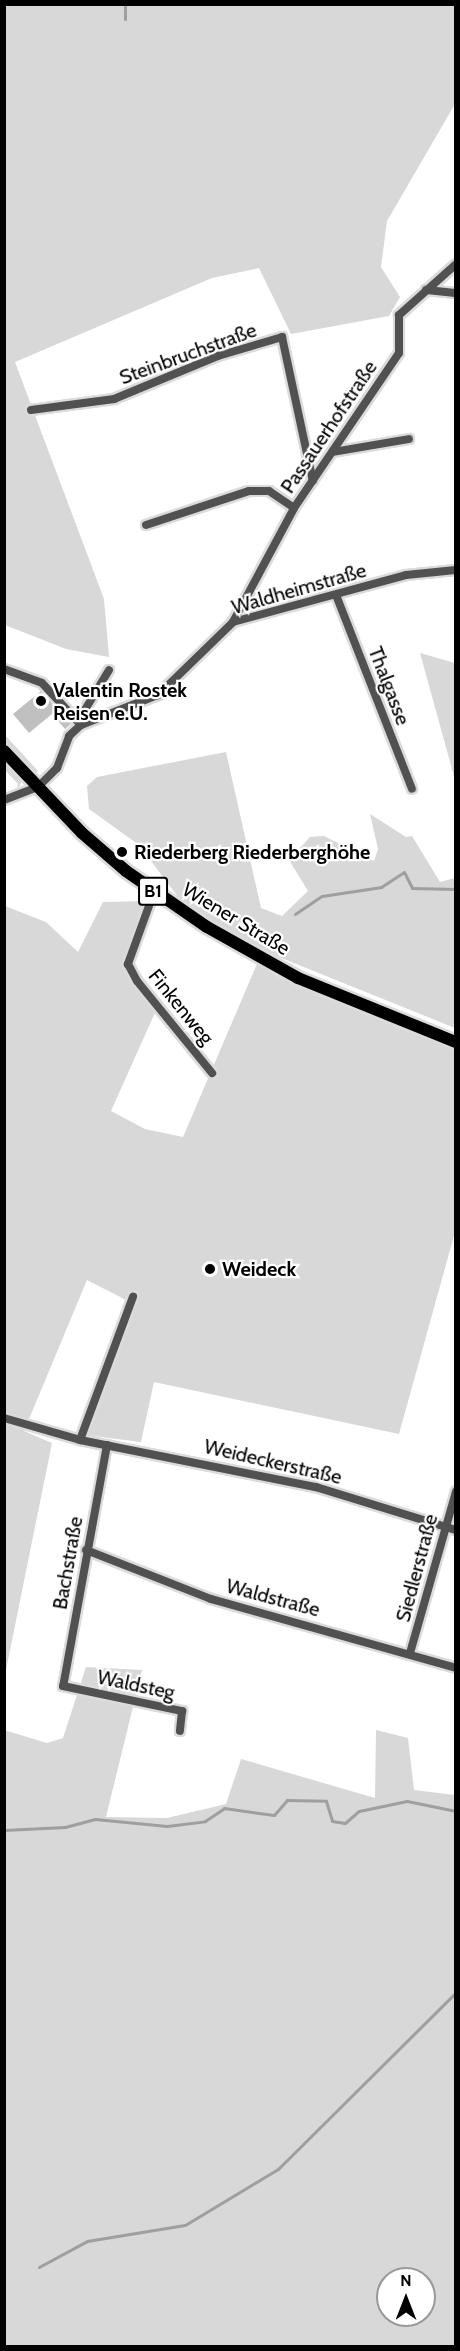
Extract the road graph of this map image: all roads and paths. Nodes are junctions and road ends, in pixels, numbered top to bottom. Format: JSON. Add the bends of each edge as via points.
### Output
{"nodes":[{"id":1,"x":456,"y":264,"type":"edge"},
{"id":2,"x":426,"y":290,"type":"junction"},
{"id":3,"x":456,"y":293,"type":"edge"},
{"id":4,"x":31,"y":411,"type":"dead end"},
{"id":5,"x":409,"y":439,"type":"dead end"},
{"id":6,"x":333,"y":452,"type":"junction"},
{"id":7,"x":313,"y":481,"type":"junction"},
{"id":8,"x":294,"y":508,"type":"junction"},
{"id":9,"x":146,"y":525,"type":"dead end"},
{"id":10,"x":456,"y":570,"type":"edge"},
{"id":11,"x":336,"y":595,"type":"junction"},
{"id":12,"x":233,"y":622,"type":"junction"},
{"id":13,"x":4,"y":669,"type":"edge"},
{"id":14,"x":109,"y":670,"type":"dead end"},
{"id":15,"x":81,"y":725,"type":"junction"},
{"id":16,"x":4,"y":751,"type":"edge"},
{"id":17,"x":38,"y":787,"type":"junction"},
{"id":18,"x":412,"y":789,"type":"dead end"},
{"id":19,"x":4,"y":800,"type":"edge"},
{"id":20,"x":154,"y":892,"type":"junction"},
{"id":21,"x":456,"y":1042,"type":"edge"},
{"id":22,"x":212,"y":1072,"type":"dead end"},
{"id":23,"x":133,"y":1297,"type":"dead end"},
{"id":24,"x":4,"y":1418,"type":"edge"},
{"id":25,"x":80,"y":1440,"type":"junction"},
{"id":26,"x":107,"y":1445,"type":"junction"},
{"id":27,"x":456,"y":1491,"type":"edge"},
{"id":28,"x":445,"y":1527,"type":"junction"},
{"id":29,"x":456,"y":1530,"type":"edge"},
{"id":30,"x":86,"y":1550,"type":"junction"},
{"id":31,"x":410,"y":1653,"type":"junction"},
{"id":32,"x":456,"y":1668,"type":"edge"},
{"id":33,"x":63,"y":1686,"type":"joint"},
{"id":34,"x":180,"y":1731,"type":"dead end"}],
"edges":[{"from":1,"to":2,"type":"street","name":"Passauerhofstraße"},
{"from":2,"to":3,"type":"street"},
{"from":2,"to":6,"type":"street","name":"Passauerhofstraße","via":[[399,315],[399,353]]},
{"from":4,"to":7,"type":"street","name":"Steinbruchstraße","via":[[114,399],[218,356],[282,338]]},
{"from":5,"to":6,"type":"street"},
{"from":6,"to":7,"type":"street","name":"Passauerhofstraße"},
{"from":7,"to":8,"type":"street","name":"Passauerhofstraße"},
{"from":8,"to":9,"type":"street","via":[[269,491],[249,491]]},
{"from":8,"to":12,"type":"street","name":"Passauerhofstraße"},
{"from":10,"to":11,"type":"street","name":"Waldheimstraße","via":[[406,575]]},
{"from":11,"to":12,"type":"street","name":"Waldheimstraße"},
{"from":11,"to":18,"type":"street","name":"Thalgasse"},
{"from":12,"to":15,"type":"street","name":"Waldheimstraße","via":[[158,695]]},
{"from":13,"to":15,"type":"street","via":[[42,683]]},
{"from":14,"to":15,"type":"street","via":[[83,713]]},
{"from":15,"to":17,"type":"street","via":[[69,736],[57,768]]},
{"from":16,"to":17,"type":"main road","name":"Wiener Straße","number":"B1"},
{"from":17,"to":19,"type":"street"},
{"from":17,"to":20,"type":"main road","name":"Wiener Straße","number":"B1","via":[[82,833]]},
{"from":20,"to":21,"type":"main road","name":"Wiener Straße","number":"B1","via":[[267,962]]},
{"from":20,"to":22,"type":"street","name":"Finkenweg","via":[[129,964],[137,981]]},
{"from":23,"to":25,"type":"street"},
{"from":24,"to":25,"type":"street","name":"Weideckerstraße"},
{"from":25,"to":26,"type":"street","name":"Weideckerstraße"},
{"from":26,"to":28,"type":"street","name":"Weideckerstraße","via":[[316,1487]]},
{"from":26,"to":30,"type":"street","name":"Bachstraße"},
{"from":27,"to":28,"type":"street","name":"Siedlerstraße"},
{"from":28,"to":29,"type":"street","name":"Weideckerstraße"},
{"from":28,"to":31,"type":"street","name":"Siedlerstraße"},
{"from":30,"to":31,"type":"street","name":"Waldstraße","via":[[211,1599]]},
{"from":30,"to":33,"type":"street","name":"Bachstraße"},
{"from":31,"to":32,"type":"street","name":"Waldstraße"},
{"from":33,"to":34,"type":"street","name":"Waldsteg","via":[[182,1711]]}]}
